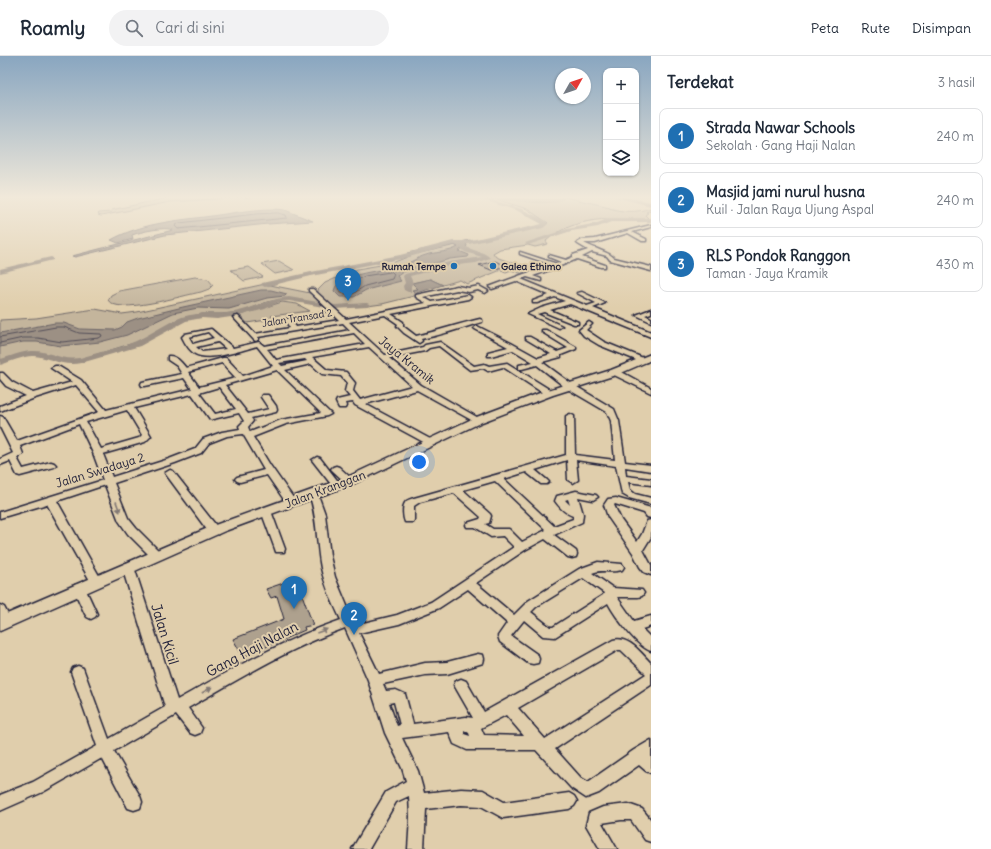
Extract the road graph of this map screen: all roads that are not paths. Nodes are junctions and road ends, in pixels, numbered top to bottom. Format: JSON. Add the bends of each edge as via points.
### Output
{"nodes":[{"id":1,"x":615,"y":234,"type":"edge"},
{"id":2,"x":635,"y":234,"type":"edge"},
{"id":3,"x":644,"y":240,"type":"dead end"},
{"id":4,"x":592,"y":250,"type":"junction"},
{"id":5,"x":522,"y":253,"type":"dead end"},
{"id":6,"x":551,"y":256,"type":"dead end"},
{"id":7,"x":575,"y":256,"type":"junction"},
{"id":8,"x":566,"y":262,"type":"junction"},
{"id":9,"x":556,"y":266,"type":"junction"},
{"id":10,"x":603,"y":266,"type":"dead end"},
{"id":11,"x":651,"y":269,"type":"edge"},
{"id":12,"x":526,"y":275,"type":"junction"},
{"id":13,"x":516,"y":279,"type":"junction"},
{"id":14,"x":539,"y":280,"type":"dead end"},
{"id":15,"x":492,"y":287,"type":"dead end"},
{"id":16,"x":311,"y":290,"type":"dead end"},
{"id":17,"x":590,"y":290,"type":"dead end"},
{"id":18,"x":485,"y":291,"type":"dead end"},
{"id":19,"x":553,"y":296,"type":"junction"},
{"id":20,"x":468,"y":297,"type":"dead end"},
{"id":21,"x":569,"y":302,"type":"junction"},
{"id":22,"x":431,"y":304,"type":"junction"},
{"id":23,"x":545,"y":308,"type":"junction"},
{"id":24,"x":586,"y":308,"type":"junction"},
{"id":25,"x":650,"y":311,"type":"edge"},
{"id":26,"x":336,"y":313,"type":"junction"},
{"id":27,"x":386,"y":313,"type":"junction"},
{"id":28,"x":236,"y":317,"type":"dead end"},
{"id":29,"x":651,"y":320,"type":"edge"},
{"id":30,"x":344,"y":321,"type":"junction"},
{"id":31,"x":576,"y":323,"type":"dead end"},
{"id":32,"x":589,"y":324,"type":"dead end"},
{"id":33,"x":651,"y":324,"type":"edge"},
{"id":34,"x":559,"y":326,"type":"dead end"},
{"id":35,"x":294,"y":329,"type":"junction"},
{"id":36,"x":638,"y":329,"type":"junction"},
{"id":37,"x":356,"y":331,"type":"junction"},
{"id":38,"x":544,"y":331,"type":"dead end"},
{"id":39,"x":651,"y":335,"type":"edge"},
{"id":40,"x":254,"y":336,"type":"junction"},
{"id":41,"x":415,"y":338,"type":"junction"},
{"id":42,"x":528,"y":338,"type":"dead end"},
{"id":43,"x":220,"y":339,"type":"junction"},
{"id":44,"x":370,"y":345,"type":"junction"},
{"id":45,"x":191,"y":346,"type":"junction"},
{"id":46,"x":261,"y":346,"type":"junction"},
{"id":47,"x":427,"y":346,"type":"junction"},
{"id":48,"x":514,"y":347,"type":"junction"},
{"id":49,"x":231,"y":350,"type":"junction"},
{"id":50,"x":491,"y":354,"type":"dead end"},
{"id":51,"x":558,"y":355,"type":"junction"},
{"id":52,"x":306,"y":356,"type":"junction"},
{"id":53,"x":384,"y":357,"type":"junction"},
{"id":54,"x":171,"y":358,"type":"dead end"},
{"id":55,"x":648,"y":359,"type":"edge"},
{"id":56,"x":312,"y":362,"type":"junction"},
{"id":57,"x":538,"y":362,"type":"junction"},
{"id":58,"x":278,"y":366,"type":"junction"},
{"id":59,"x":522,"y":367,"type":"dead end"},
{"id":60,"x":55,"y":368,"type":"dead end"},
{"id":61,"x":615,"y":372,"type":"junction"},
{"id":62,"x":185,"y":373,"type":"junction"},
{"id":63,"x":0,"y":375,"type":"edge"},
{"id":64,"x":242,"y":379,"type":"junction"},
{"id":65,"x":78,"y":382,"type":"junction"},
{"id":66,"x":9,"y":384,"type":"junction"},
{"id":67,"x":145,"y":384,"type":"dead end"},
{"id":68,"x":221,"y":385,"type":"junction"},
{"id":69,"x":0,"y":386,"type":"edge"},
{"id":70,"x":569,"y":386,"type":"junction"},
{"id":71,"x":418,"y":387,"type":"junction"},
{"id":72,"x":196,"y":391,"type":"junction"},
{"id":73,"x":651,"y":391,"type":"edge"},
{"id":74,"x":549,"y":393,"type":"junction"},
{"id":75,"x":32,"y":396,"type":"junction"},
{"id":76,"x":265,"y":397,"type":"dead end"},
{"id":77,"x":356,"y":401,"type":"junction"},
{"id":78,"x":342,"y":406,"type":"dead end"},
{"id":79,"x":129,"y":407,"type":"junction"},
{"id":80,"x":0,"y":409,"type":"edge"},
{"id":81,"x":105,"y":414,"type":"junction"},
{"id":82,"x":242,"y":414,"type":"junction"},
{"id":83,"x":570,"y":416,"type":"dead end"},
{"id":84,"x":0,"y":419,"type":"edge"},
{"id":85,"x":478,"y":420,"type":"junction"},
{"id":86,"x":80,"y":421,"type":"junction"},
{"id":87,"x":3,"y":431,"type":"edge"},
{"id":88,"x":247,"y":434,"type":"junction"},
{"id":89,"x":429,"y":442,"type":"junction"},
{"id":90,"x":16,"y":444,"type":"junction"},
{"id":91,"x":98,"y":452,"type":"junction"},
{"id":92,"x":570,"y":457,"type":"junction"},
{"id":93,"x":13,"y":458,"type":"junction"},
{"id":94,"x":317,"y":460,"type":"dead end"},
{"id":95,"x":0,"y":462,"type":"edge"},
{"id":96,"x":620,"y":464,"type":"junction"},
{"id":97,"x":51,"y":465,"type":"dead end"},
{"id":98,"x":651,"y":468,"type":"edge"},
{"id":99,"x":336,"y":469,"type":"dead end"},
{"id":100,"x":528,"y":469,"type":"junction"},
{"id":101,"x":269,"y":472,"type":"junction"},
{"id":102,"x":170,"y":473,"type":"dead end"},
{"id":103,"x":496,"y":477,"type":"junction"},
{"id":104,"x":622,"y":478,"type":"junction"},
{"id":105,"x":240,"y":479,"type":"dead end"},
{"id":106,"x":573,"y":480,"type":"dead end"},
{"id":107,"x":109,"y":481,"type":"junction"},
{"id":108,"x":544,"y":482,"type":"dead end"},
{"id":109,"x":651,"y":482,"type":"edge"},
{"id":110,"x":343,"y":484,"type":"junction"},
{"id":111,"x":456,"y":489,"type":"junction"},
{"id":112,"x":314,"y":494,"type":"junction"},
{"id":113,"x":593,"y":497,"type":"dead end"},
{"id":114,"x":52,"y":499,"type":"junction"},
{"id":115,"x":291,"y":502,"type":"junction"},
{"id":116,"x":650,"y":507,"type":"edge"},
{"id":117,"x":266,"y":511,"type":"junction"},
{"id":118,"x":0,"y":515,"type":"edge"},
{"id":119,"x":409,"y":520,"type":"dead end"},
{"id":120,"x":651,"y":523,"type":"edge"},
{"id":121,"x":214,"y":531,"type":"junction"},
{"id":122,"x":550,"y":533,"type":"junction"},
{"id":123,"x":521,"y":548,"type":"junction"},
{"id":124,"x":280,"y":549,"type":"dead end"},
{"id":125,"x":637,"y":550,"type":"junction"},
{"id":126,"x":572,"y":554,"type":"dead end"},
{"id":127,"x":156,"y":555,"type":"junction"},
{"id":128,"x":128,"y":567,"type":"junction"},
{"id":129,"x":618,"y":568,"type":"dead end"},
{"id":130,"x":651,"y":571,"type":"edge"},
{"id":131,"x":583,"y":572,"type":"junction"},
{"id":132,"x":96,"y":581,"type":"junction"},
{"id":133,"x":468,"y":583,"type":"junction"},
{"id":134,"x":80,"y":588,"type":"junction"},
{"id":135,"x":611,"y":593,"type":"junction"},
{"id":136,"x":638,"y":593,"type":"dead end"},
{"id":137,"x":0,"y":610,"type":"edge"},
{"id":138,"x":523,"y":612,"type":"junction"},
{"id":139,"x":91,"y":614,"type":"dead end"},
{"id":140,"x":651,"y":621,"type":"edge"},
{"id":141,"x":514,"y":622,"type":"junction"},
{"id":142,"x":3,"y":623,"type":"edge"},
{"id":143,"x":351,"y":626,"type":"junction"},
{"id":144,"x":632,"y":627,"type":"junction"},
{"id":145,"x":651,"y":646,"type":"edge"},
{"id":146,"x":478,"y":659,"type":"dead end"},
{"id":147,"x":533,"y":659,"type":"dead end"},
{"id":148,"x":651,"y":671,"type":"edge"},
{"id":149,"x":78,"y":672,"type":"dead end"},
{"id":150,"x":651,"y":678,"type":"edge"},
{"id":151,"x":376,"y":680,"type":"junction"},
{"id":152,"x":461,"y":685,"type":"dead end"},
{"id":153,"x":382,"y":697,"type":"junction"},
{"id":154,"x":508,"y":707,"type":"junction"},
{"id":155,"x":176,"y":708,"type":"junction"},
{"id":156,"x":471,"y":723,"type":"junction"},
{"id":157,"x":195,"y":728,"type":"dead end"},
{"id":158,"x":408,"y":731,"type":"junction"},
{"id":159,"x":392,"y":733,"type":"junction"},
{"id":160,"x":541,"y":745,"type":"junction"},
{"id":161,"x":105,"y":749,"type":"junction"},
{"id":162,"x":645,"y":751,"type":"edge"},
{"id":163,"x":651,"y":766,"type":"edge"},
{"id":164,"x":415,"y":785,"type":"junction"},
{"id":165,"x":569,"y":801,"type":"dead end"},
{"id":166,"x":134,"y":802,"type":"dead end"},
{"id":167,"x":418,"y":802,"type":"junction"},
{"id":168,"x":0,"y":803,"type":"edge"},
{"id":169,"x":651,"y":834,"type":"edge"},
{"id":170,"x":360,"y":849,"type":"edge"},
{"id":171,"x":416,"y":849,"type":"edge"},
{"id":172,"x":609,"y":849,"type":"edge"}],
"edges":[{"from":1,"to":4,"type":"street","via":[[580,243]]},
{"from":2,"to":3,"type":"street"},
{"from":4,"to":7,"type":"street"},
{"from":4,"to":11,"type":"street","via":[[607,254],[613,259]]},
{"from":5,"to":9,"type":"street"},
{"from":6,"to":8,"type":"street"},
{"from":7,"to":8,"type":"street"},
{"from":7,"to":10,"type":"street"},
{"from":8,"to":9,"type":"street"},
{"from":9,"to":12,"type":"street"},
{"from":12,"to":13,"type":"street"},
{"from":12,"to":14,"type":"street"},
{"from":13,"to":15,"type":"street"},
{"from":13,"to":19,"type":"street"},
{"from":16,"to":26,"type":"street","name":"Jaya Kramik"},
{"from":17,"to":24,"type":"street","via":[[580,293],[602,303]]},
{"from":18,"to":22,"type":"street","via":[[479,288],[457,288],[418,296]]},
{"from":19,"to":21,"type":"street"},
{"from":19,"to":23,"type":"street","via":[[535,302]]},
{"from":20,"to":22,"type":"street","name":"Jalan Transad 2"},
{"from":21,"to":23,"type":"street"},
{"from":21,"to":24,"type":"street"},
{"from":22,"to":27,"type":"street","name":"Jalan Transad 2"},
{"from":23,"to":31,"type":"street"},
{"from":23,"to":34,"type":"street","via":[[532,315]]},
{"from":24,"to":36,"type":"street"},
{"from":25,"to":29,"type":"street","via":[[639,315]]},
{"from":26,"to":30,"type":"street","name":"Jaya Kramik"},
{"from":26,"to":35,"type":"street","via":[[288,320]]},
{"from":27,"to":30,"type":"street","name":"Jalan Transad 2"},
{"from":27,"to":41,"type":"street","via":[[401,323],[400,327]]},
{"from":28,"to":40,"type":"street"},
{"from":30,"to":35,"type":"street","name":"Jalan Transad 2"},
{"from":30,"to":37,"type":"street","name":"Jaya Kramik"},
{"from":32,"to":55,"type":"street","via":[[582,330],[599,342]]},
{"from":33,"to":36,"type":"street"},
{"from":35,"to":40,"type":"street","name":"Jalan Transad 2"},
{"from":36,"to":39,"type":"street"},
{"from":37,"to":44,"type":"street","name":"Jaya Kramik"},
{"from":37,"to":46,"type":"street"},
{"from":38,"to":51,"type":"street","via":[[574,347],[573,350]]},
{"from":40,"to":46,"type":"street"},
{"from":41,"to":47,"type":"street"},
{"from":41,"to":48,"type":"street","via":[[455,327],[479,325]]},
{"from":42,"to":51,"type":"street"},
{"from":43,"to":45,"type":"street"},
{"from":43,"to":45,"type":"street","via":[[207,330],[186,336]]},
{"from":43,"to":49,"type":"street"},
{"from":44,"to":52,"type":"street"},
{"from":44,"to":53,"type":"street","name":"Jaya Kramik"},
{"from":45,"to":49,"type":"street","via":[[203,355]]},
{"from":46,"to":49,"type":"street"},
{"from":46,"to":58,"type":"street"},
{"from":47,"to":53,"type":"street","via":[[425,349]]},
{"from":47,"to":74,"type":"street","via":[[442,344],[473,368],[484,366],[488,369],[504,365]]},
{"from":48,"to":50,"type":"street"},
{"from":48,"to":57,"type":"street"},
{"from":51,"to":57,"type":"street"},
{"from":52,"to":56,"type":"street"},
{"from":52,"to":58,"type":"street"},
{"from":53,"to":71,"type":"street","name":"Jaya Kramik"},
{"from":54,"to":62,"type":"street"},
{"from":55,"to":61,"type":"main road","name":"Jalan Kranggan"},
{"from":56,"to":58,"type":"street"},
{"from":56,"to":77,"type":"street","via":[[327,372],[343,374],[351,383],[349,391]]},
{"from":57,"to":59,"type":"street"},
{"from":57,"to":70,"type":"street"},
{"from":58,"to":64,"type":"street"},
{"from":58,"to":88,"type":"street","name":"Jalan Swadaya 2","via":[[327,414],[284,422]]},
{"from":60,"to":65,"type":"street","via":[[68,373]]},
{"from":61,"to":70,"type":"main road","name":"Jalan Kranggan"},
{"from":61,"to":73,"type":"street"},
{"from":62,"to":64,"type":"street","via":[[223,360]]},
{"from":62,"to":67,"type":"street"},
{"from":62,"to":72,"type":"street"},
{"from":63,"to":66,"type":"street"},
{"from":64,"to":68,"type":"street"},
{"from":65,"to":75,"type":"street"},
{"from":65,"to":81,"type":"street"},
{"from":66,"to":69,"type":"street"},
{"from":66,"to":75,"type":"street"},
{"from":68,"to":72,"type":"street"},
{"from":68,"to":82,"type":"street"},
{"from":70,"to":74,"type":"main road","name":"Jalan Kranggan"},
{"from":70,"to":96,"type":"street","via":[[605,406],[613,414]]},
{"from":71,"to":77,"type":"street"},
{"from":71,"to":85,"type":"street","name":"Jaya Kramik"},
{"from":72,"to":79,"type":"street"},
{"from":72,"to":82,"type":"street","via":[[213,418]]},
{"from":74,"to":85,"type":"main road","name":"Jalan Kranggan"},
{"from":75,"to":80,"type":"street"},
{"from":76,"to":82,"type":"street","via":[[273,410]]},
{"from":77,"to":78,"type":"street","via":[[340,402]]},
{"from":77,"to":89,"type":"street"},
{"from":79,"to":81,"type":"street"},
{"from":79,"to":91,"type":"street","via":[[147,436],[142,440]]},
{"from":81,"to":86,"type":"street"},
{"from":82,"to":88,"type":"street","via":[[249,422],[243,426]]},
{"from":83,"to":92,"type":"street"},
{"from":84,"to":87,"type":"street"},
{"from":85,"to":89,"type":"main road","name":"Jalan Kranggan"},
{"from":86,"to":90,"type":"street"},
{"from":86,"to":91,"type":"street"},
{"from":87,"to":90,"type":"street"},
{"from":88,"to":101,"type":"street"},
{"from":88,"to":107,"type":"street","name":"Jalan Swadaya 2","via":[[225,434],[206,441],[198,451]]},
{"from":89,"to":110,"type":"main road","name":"Jalan Kranggan"},
{"from":90,"to":93,"type":"street","via":[[18,454]]},
{"from":91,"to":107,"type":"street"},
{"from":92,"to":96,"type":"street"},
{"from":92,"to":100,"type":"street"},
{"from":92,"to":106,"type":"street"},
{"from":93,"to":95,"type":"street"},
{"from":93,"to":97,"type":"street","via":[[20,473]]},
{"from":94,"to":110,"type":"street"},
{"from":96,"to":98,"type":"street"},
{"from":96,"to":104,"type":"street"},
{"from":99,"to":110,"type":"street"},
{"from":100,"to":103,"type":"street"},
{"from":100,"to":108,"type":"street"},
{"from":101,"to":105,"type":"street"},
{"from":101,"to":115,"type":"street"},
{"from":102,"to":121,"type":"street"},
{"from":103,"to":111,"type":"street"},
{"from":103,"to":122,"type":"street"},
{"from":104,"to":109,"type":"street"},
{"from":104,"to":116,"type":"street","via":[[627,494]]},
{"from":107,"to":114,"type":"street","name":"Jalan Swadaya 2"},
{"from":107,"to":127,"type":"street","one_way":true,"via":[[123,519]]},
{"from":110,"to":112,"type":"main road","name":"Jalan Kranggan"},
{"from":111,"to":119,"type":"street","via":[[409,504]]},
{"from":111,"to":123,"type":"street","via":[[486,516],[485,521],[474,525],[491,533],[505,532]]},
{"from":112,"to":115,"type":"main road","name":"Jalan Kranggan"},
{"from":112,"to":143,"type":"street","via":[[320,508],[325,560],[330,578]]},
{"from":113,"to":122,"type":"street","name":"Gang Haji Nalan","via":[[572,495],[578,520]]},
{"from":114,"to":118,"type":"street"},
{"from":114,"to":132,"type":"street","name":"Jalan Swadaya 2"},
{"from":115,"to":117,"type":"main road","name":"Jalan Kranggan"},
{"from":116,"to":125,"type":"street","via":[[616,500],[609,505]]},
{"from":117,"to":121,"type":"main road","name":"Jalan Kranggan"},
{"from":117,"to":124,"type":"street"},
{"from":120,"to":125,"type":"street"},
{"from":121,"to":127,"type":"main road","name":"Jalan Kranggan"},
{"from":122,"to":123,"type":"street","name":"Gang Haji Nalan"},
{"from":122,"to":126,"type":"street"},
{"from":123,"to":133,"type":"street","name":"Gang Haji Nalan"},
{"from":125,"to":130,"type":"street","via":[[645,566]]},
{"from":127,"to":128,"type":"main road","name":"Jalan Kranggan"},
{"from":128,"to":132,"type":"main road","name":"Jalan Kranggan"},
{"from":128,"to":155,"type":"street","name":"Jalan Kicil"},
{"from":129,"to":131,"type":"street","via":[[598,566]]},
{"from":131,"to":135,"type":"street"},
{"from":131,"to":138,"type":"street"},
{"from":132,"to":134,"type":"main road","name":"Jalan Kranggan"},
{"from":133,"to":141,"type":"street"},
{"from":133,"to":143,"type":"street","name":"Gang Haji Nalan","via":[[435,605],[399,619]]},
{"from":134,"to":139,"type":"street"},
{"from":134,"to":142,"type":"main road","name":"Jalan Kranggan"},
{"from":135,"to":136,"type":"street"},
{"from":135,"to":138,"type":"street","via":[[555,632],[547,632]]},
{"from":135,"to":144,"type":"street","via":[[618,611]]},
{"from":137,"to":142,"type":"street"},
{"from":138,"to":141,"type":"street"},
{"from":140,"to":144,"type":"street"},
{"from":141,"to":147,"type":"street","via":[[504,638]]},
{"from":143,"to":151,"type":"street"},
{"from":155,"to":143,"type":"street","name":"Gang Haji Nalan","one_way":true,"via":[[256,662],[314,634]]},
{"from":144,"to":145,"type":"street"},
{"from":146,"to":151,"type":"street","via":[[447,668],[425,669]]},
{"from":148,"to":154,"type":"street","via":[[625,646],[617,644]]},
{"from":149,"to":161,"type":"street"},
{"from":150,"to":160,"type":"street"},
{"from":151,"to":153,"type":"street"},
{"from":152,"to":156,"type":"street"},
{"from":153,"to":158,"type":"street","via":[[400,698]]},
{"from":153,"to":159,"type":"street"},
{"from":154,"to":156,"type":"street"},
{"from":154,"to":160,"type":"street"},
{"from":155,"to":157,"type":"street"},
{"from":155,"to":161,"type":"street","name":"Gang Haji Nalan"},
{"from":156,"to":158,"type":"street"},
{"from":156,"to":160,"type":"street","via":[[456,729],[456,735],[468,744],[474,742]]},
{"from":158,"to":159,"type":"street"},
{"from":159,"to":164,"type":"street"},
{"from":160,"to":162,"type":"street","via":[[576,783],[586,790],[594,788]]},
{"from":161,"to":166,"type":"street"},
{"from":161,"to":168,"type":"street","name":"Gang Haji Nalan","via":[[38,787]]},
{"from":162,"to":163,"type":"street"},
{"from":164,"to":167,"type":"street"},
{"from":164,"to":170,"type":"street","via":[[391,797]]},
{"from":165,"to":167,"type":"street","via":[[503,810],[483,798],[461,797]]},
{"from":167,"to":171,"type":"street"},
{"from":169,"to":172,"type":"street","via":[[634,812],[599,815],[594,825]]}]}
